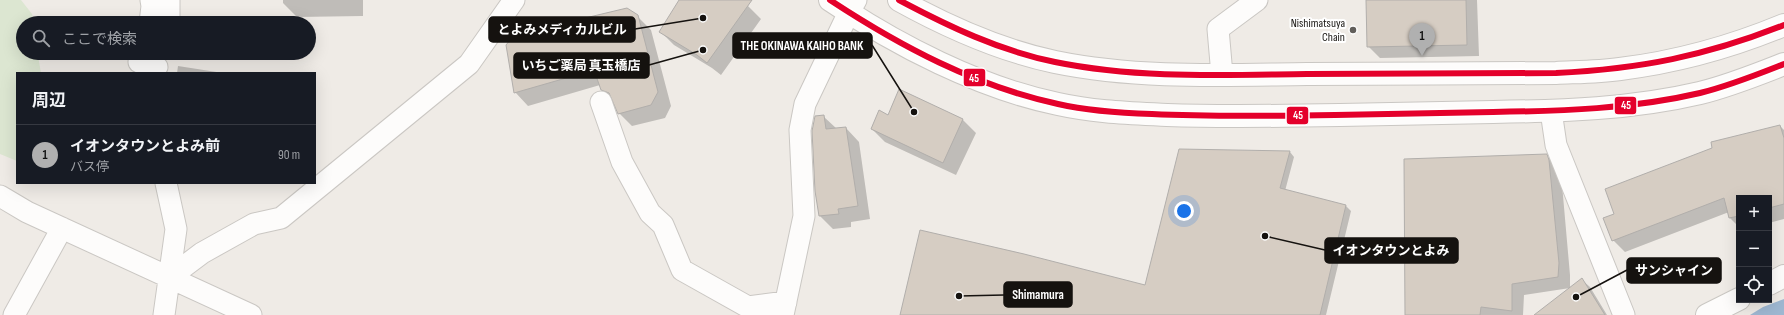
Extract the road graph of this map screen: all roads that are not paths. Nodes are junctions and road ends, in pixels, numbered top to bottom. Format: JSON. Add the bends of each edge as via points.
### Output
{"nodes":[{"id":1,"x":151,"y":0,"type":"edge"},
{"id":2,"x":169,"y":0,"type":"edge"},
{"id":3,"x":514,"y":0,"type":"edge"},
{"id":4,"x":830,"y":0,"type":"edge"},
{"id":5,"x":899,"y":0,"type":"edge"},
{"id":6,"x":1257,"y":0,"type":"edge"},
{"id":7,"x":853,"y":6,"type":"edge"},
{"id":8,"x":151,"y":16,"type":"edge"},
{"id":9,"x":169,"y":16,"type":"edge"},
{"id":10,"x":1784,"y":24,"type":"edge"},
{"id":11,"x":140,"y":60,"type":"edge"},
{"id":12,"x":158,"y":64,"type":"edge"},
{"id":13,"x":1784,"y":64,"type":"edge"},
{"id":14,"x":1222,"y":75,"type":"junction"},
{"id":15,"x":602,"y":102,"type":"dead end"},
{"id":16,"x":1552,"y":111,"type":"junction"},
{"id":17,"x":166,"y":184,"type":"edge"},
{"id":18,"x":0,"y":196,"type":"edge"},
{"id":19,"x":62,"y":228,"type":"junction"},
{"id":20,"x":1784,"y":276,"type":"edge"},
{"id":21,"x":170,"y":277,"type":"junction"},
{"id":22,"x":1772,"y":282,"type":"edge"},
{"id":23,"x":1736,"y":300,"type":"edge"},
{"id":24,"x":785,"y":309,"type":"edge"},
{"id":25,"x":14,"y":315,"type":"edge"},
{"id":26,"x":164,"y":315,"type":"edge"},
{"id":27,"x":251,"y":315,"type":"edge"},
{"id":28,"x":1624,"y":315,"type":"edge"},
{"id":29,"x":1707,"y":315,"type":"edge"}],
"edges":[{"from":1,"to":8,"type":"street"},
{"from":2,"to":9,"type":"street"},
{"from":3,"to":21,"type":"street","via":[[469,64],[281,218],[254,224],[202,253]]},
{"from":4,"to":7,"type":"main road"},
{"from":5,"to":14,"type":"main road","via":[[958,29],[1006,48],[1054,61],[1106,70]]},
{"from":6,"to":14,"type":"street","via":[[1218,29]]},
{"from":7,"to":16,"type":"main road","via":[[897,40],[979,80],[1035,98],[1082,108],[1135,114],[1233,116]]},
{"from":7,"to":24,"type":"street","via":[[805,104],[800,130],[804,216]]},
{"from":10,"to":14,"type":"main road","via":[[1697,55],[1619,69],[1556,73]]},
{"from":11,"to":12,"type":"street","via":[[139,62]]},
{"from":13,"to":16,"type":"main road","via":[[1730,84],[1668,100],[1598,109]]},
{"from":15,"to":24,"type":"street","via":[[622,162],[650,213],[663,225],[682,270],[748,307]]},
{"from":16,"to":28,"type":"street","via":[[1556,145]]},
{"from":17,"to":21,"type":"street","via":[[176,229]]},
{"from":18,"to":19,"type":"street"},
{"from":19,"to":21,"type":"street"},
{"from":19,"to":25,"type":"street"},
{"from":20,"to":22,"type":"main road"},
{"from":21,"to":26,"type":"street"},
{"from":21,"to":27,"type":"street"},
{"from":23,"to":29,"type":"main road"}]}
